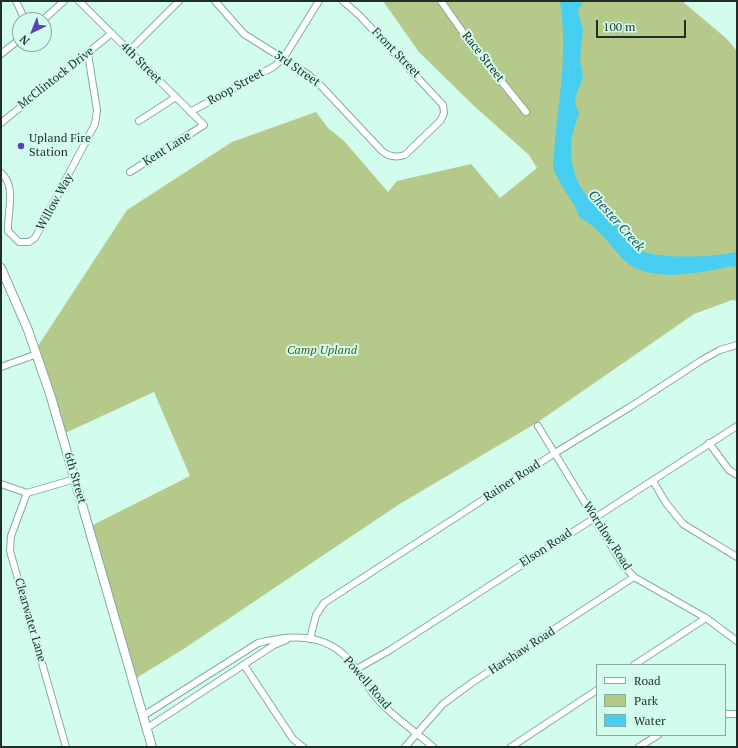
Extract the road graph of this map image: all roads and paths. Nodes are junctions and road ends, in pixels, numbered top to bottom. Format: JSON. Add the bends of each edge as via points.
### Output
{"nodes":[{"id":1,"x":16,"y":1,"type":"edge"},
{"id":2,"x":64,"y":1,"type":"edge"},
{"id":3,"x":79,"y":1,"type":"edge"},
{"id":4,"x":179,"y":1,"type":"edge"},
{"id":5,"x":215,"y":1,"type":"edge"},
{"id":6,"x":319,"y":1,"type":"edge"},
{"id":7,"x":343,"y":1,"type":"edge"},
{"id":8,"x":441,"y":1,"type":"edge"},
{"id":9,"x":21,"y":12,"type":"edge"},
{"id":10,"x":51,"y":12,"type":"edge"},
{"id":11,"x":112,"y":33,"type":"junction"},
{"id":12,"x":12,"y":45,"type":"edge"},
{"id":13,"x":129,"y":51,"type":"junction"},
{"id":14,"x":1,"y":54,"type":"edge"},
{"id":15,"x":88,"y":54,"type":"junction"},
{"id":16,"x":283,"y":59,"type":"junction"},
{"id":17,"x":176,"y":97,"type":"junction"},
{"id":18,"x":190,"y":112,"type":"junction"},
{"id":19,"x":526,"y":112,"type":"dead end"},
{"id":20,"x":139,"y":122,"type":"dead end"},
{"id":21,"x":1,"y":123,"type":"edge"},
{"id":22,"x":204,"y":125,"type":"joint"},
{"id":23,"x":393,"y":157,"type":"joint"},
{"id":24,"x":130,"y":172,"type":"dead end"},
{"id":25,"x":1,"y":173,"type":"edge"},
{"id":26,"x":1,"y":268,"type":"edge"},
{"id":27,"x":737,"y":345,"type":"edge"},
{"id":28,"x":37,"y":354,"type":"junction"},
{"id":29,"x":1,"y":367,"type":"edge"},
{"id":30,"x":538,"y":426,"type":"dead end"},
{"id":31,"x":737,"y":426,"type":"edge"},
{"id":32,"x":709,"y":443,"type":"junction"},
{"id":33,"x":555,"y":453,"type":"junction"},
{"id":34,"x":737,"y":475,"type":"edge"},
{"id":35,"x":75,"y":479,"type":"junction"},
{"id":36,"x":653,"y":480,"type":"junction"},
{"id":37,"x":1,"y":484,"type":"edge"},
{"id":38,"x":27,"y":493,"type":"junction"},
{"id":39,"x":593,"y":518,"type":"junction"},
{"id":40,"x":737,"y":557,"type":"edge"},
{"id":41,"x":634,"y":577,"type":"junction"},
{"id":42,"x":706,"y":618,"type":"junction"},
{"id":43,"x":292,"y":638,"type":"junction"},
{"id":44,"x":310,"y":639,"type":"junction"},
{"id":45,"x":737,"y":641,"type":"edge"},
{"id":46,"x":636,"y":664,"type":"edge"},
{"id":47,"x":244,"y":665,"type":"junction"},
{"id":48,"x":355,"y":670,"type":"junction"},
{"id":49,"x":596,"y":691,"type":"edge"},
{"id":50,"x":726,"y":714,"type":"edge"},
{"id":51,"x":737,"y":714,"type":"edge"},
{"id":52,"x":143,"y":716,"type":"junction"},
{"id":53,"x":147,"y":728,"type":"junction"},
{"id":54,"x":417,"y":733,"type":"junction"},
{"id":55,"x":656,"y":736,"type":"edge"},
{"id":56,"x":66,"y":747,"type":"edge"},
{"id":57,"x":152,"y":747,"type":"edge"},
{"id":58,"x":302,"y":747,"type":"edge"},
{"id":59,"x":405,"y":747,"type":"edge"},
{"id":60,"x":433,"y":747,"type":"edge"},
{"id":61,"x":511,"y":747,"type":"edge"},
{"id":62,"x":639,"y":747,"type":"edge"}],
"edges":[{"from":1,"to":9,"type":"street"},
{"from":2,"to":10,"type":"street"},
{"from":3,"to":11,"type":"street","name":"4th Street"},
{"from":4,"to":13,"type":"street"},
{"from":5,"to":16,"type":"street","name":"3rd Street","via":[[244,34]]},
{"from":6,"to":16,"type":"street","name":"Roop Street"},
{"from":7,"to":23,"type":"street","name":"Front Street","via":[[442,102],[444,109],[441,120],[405,155]]},
{"from":8,"to":19,"type":"street","name":"Race Street","via":[[469,41]]},
{"from":11,"to":13,"type":"street","name":"4th Street"},
{"from":11,"to":15,"type":"street","name":"McClintock Drive"},
{"from":12,"to":14,"type":"street"},
{"from":13,"to":17,"type":"street","name":"4th Street"},
{"from":15,"to":21,"type":"street","name":"McClintock Drive"},
{"from":15,"to":25,"type":"street","name":"Willow Way","via":[[97,110],[95,124],[35,238],[29,242],[19,242],[8,231],[10,185]]},
{"from":16,"to":18,"type":"street","name":"Roop Street"},
{"from":16,"to":23,"type":"street","name":"3rd Street","via":[[319,84],[382,151]]},
{"from":17,"to":18,"type":"street","name":"4th Street"},
{"from":17,"to":20,"type":"street"},
{"from":18,"to":22,"type":"street","name":"4th Street"},
{"from":22,"to":24,"type":"street","name":"Kent Lane"},
{"from":26,"to":28,"type":"street","name":"6th Street"},
{"from":27,"to":33,"type":"street","name":"Rainer Road","via":[[720,350],[702,360]]},
{"from":28,"to":29,"type":"street"},
{"from":28,"to":35,"type":"street","name":"6th Street"},
{"from":30,"to":33,"type":"street","name":"Worrilow Road"},
{"from":31,"to":32,"type":"street","name":"Elson Road"},
{"from":32,"to":34,"type":"street","via":[[729,470]]},
{"from":32,"to":36,"type":"street","name":"Elson Road"},
{"from":33,"to":39,"type":"street","name":"Worrilow Road"},
{"from":33,"to":44,"type":"street","name":"Rainer Road","via":[[324,603],[316,616]]},
{"from":35,"to":38,"type":"street"},
{"from":35,"to":52,"type":"street","name":"6th Street"},
{"from":36,"to":39,"type":"street","name":"Elson Road"},
{"from":36,"to":40,"type":"street","via":[[666,503],[683,524]]},
{"from":37,"to":38,"type":"street"},
{"from":38,"to":56,"type":"street","name":"Clearwater Lane","via":[[11,536],[10,551]]},
{"from":39,"to":41,"type":"street","name":"Worrilow Road","via":[[623,565]]},
{"from":39,"to":48,"type":"street","name":"Elson Road"},
{"from":41,"to":42,"type":"street","name":"Worrilow Road"},
{"from":41,"to":54,"type":"street","name":"Harshaw Road","via":[[473,682],[443,704]]},
{"from":42,"to":45,"type":"street","name":"Worrilow Road"},
{"from":42,"to":46,"type":"street"},
{"from":43,"to":44,"type":"street","name":"Powell Road"},
{"from":43,"to":47,"type":"street","name":"Powell Road","via":[[274,645]]},
{"from":43,"to":52,"type":"street","name":"Powell Road","via":[[258,643]]},
{"from":44,"to":48,"type":"street","name":"Powell Road","via":[[338,650]]},
{"from":47,"to":53,"type":"street","name":"Powell Road"},
{"from":47,"to":58,"type":"street","via":[[293,739]]},
{"from":48,"to":54,"type":"street","name":"Powell Road","via":[[381,703]]},
{"from":49,"to":61,"type":"street"},
{"from":50,"to":51,"type":"street"},
{"from":52,"to":53,"type":"street","name":"6th Street"},
{"from":53,"to":57,"type":"street","name":"6th Street"},
{"from":54,"to":59,"type":"street","name":"Harshaw Road"},
{"from":54,"to":60,"type":"street","name":"Powell Road"},
{"from":55,"to":62,"type":"street"}]}
